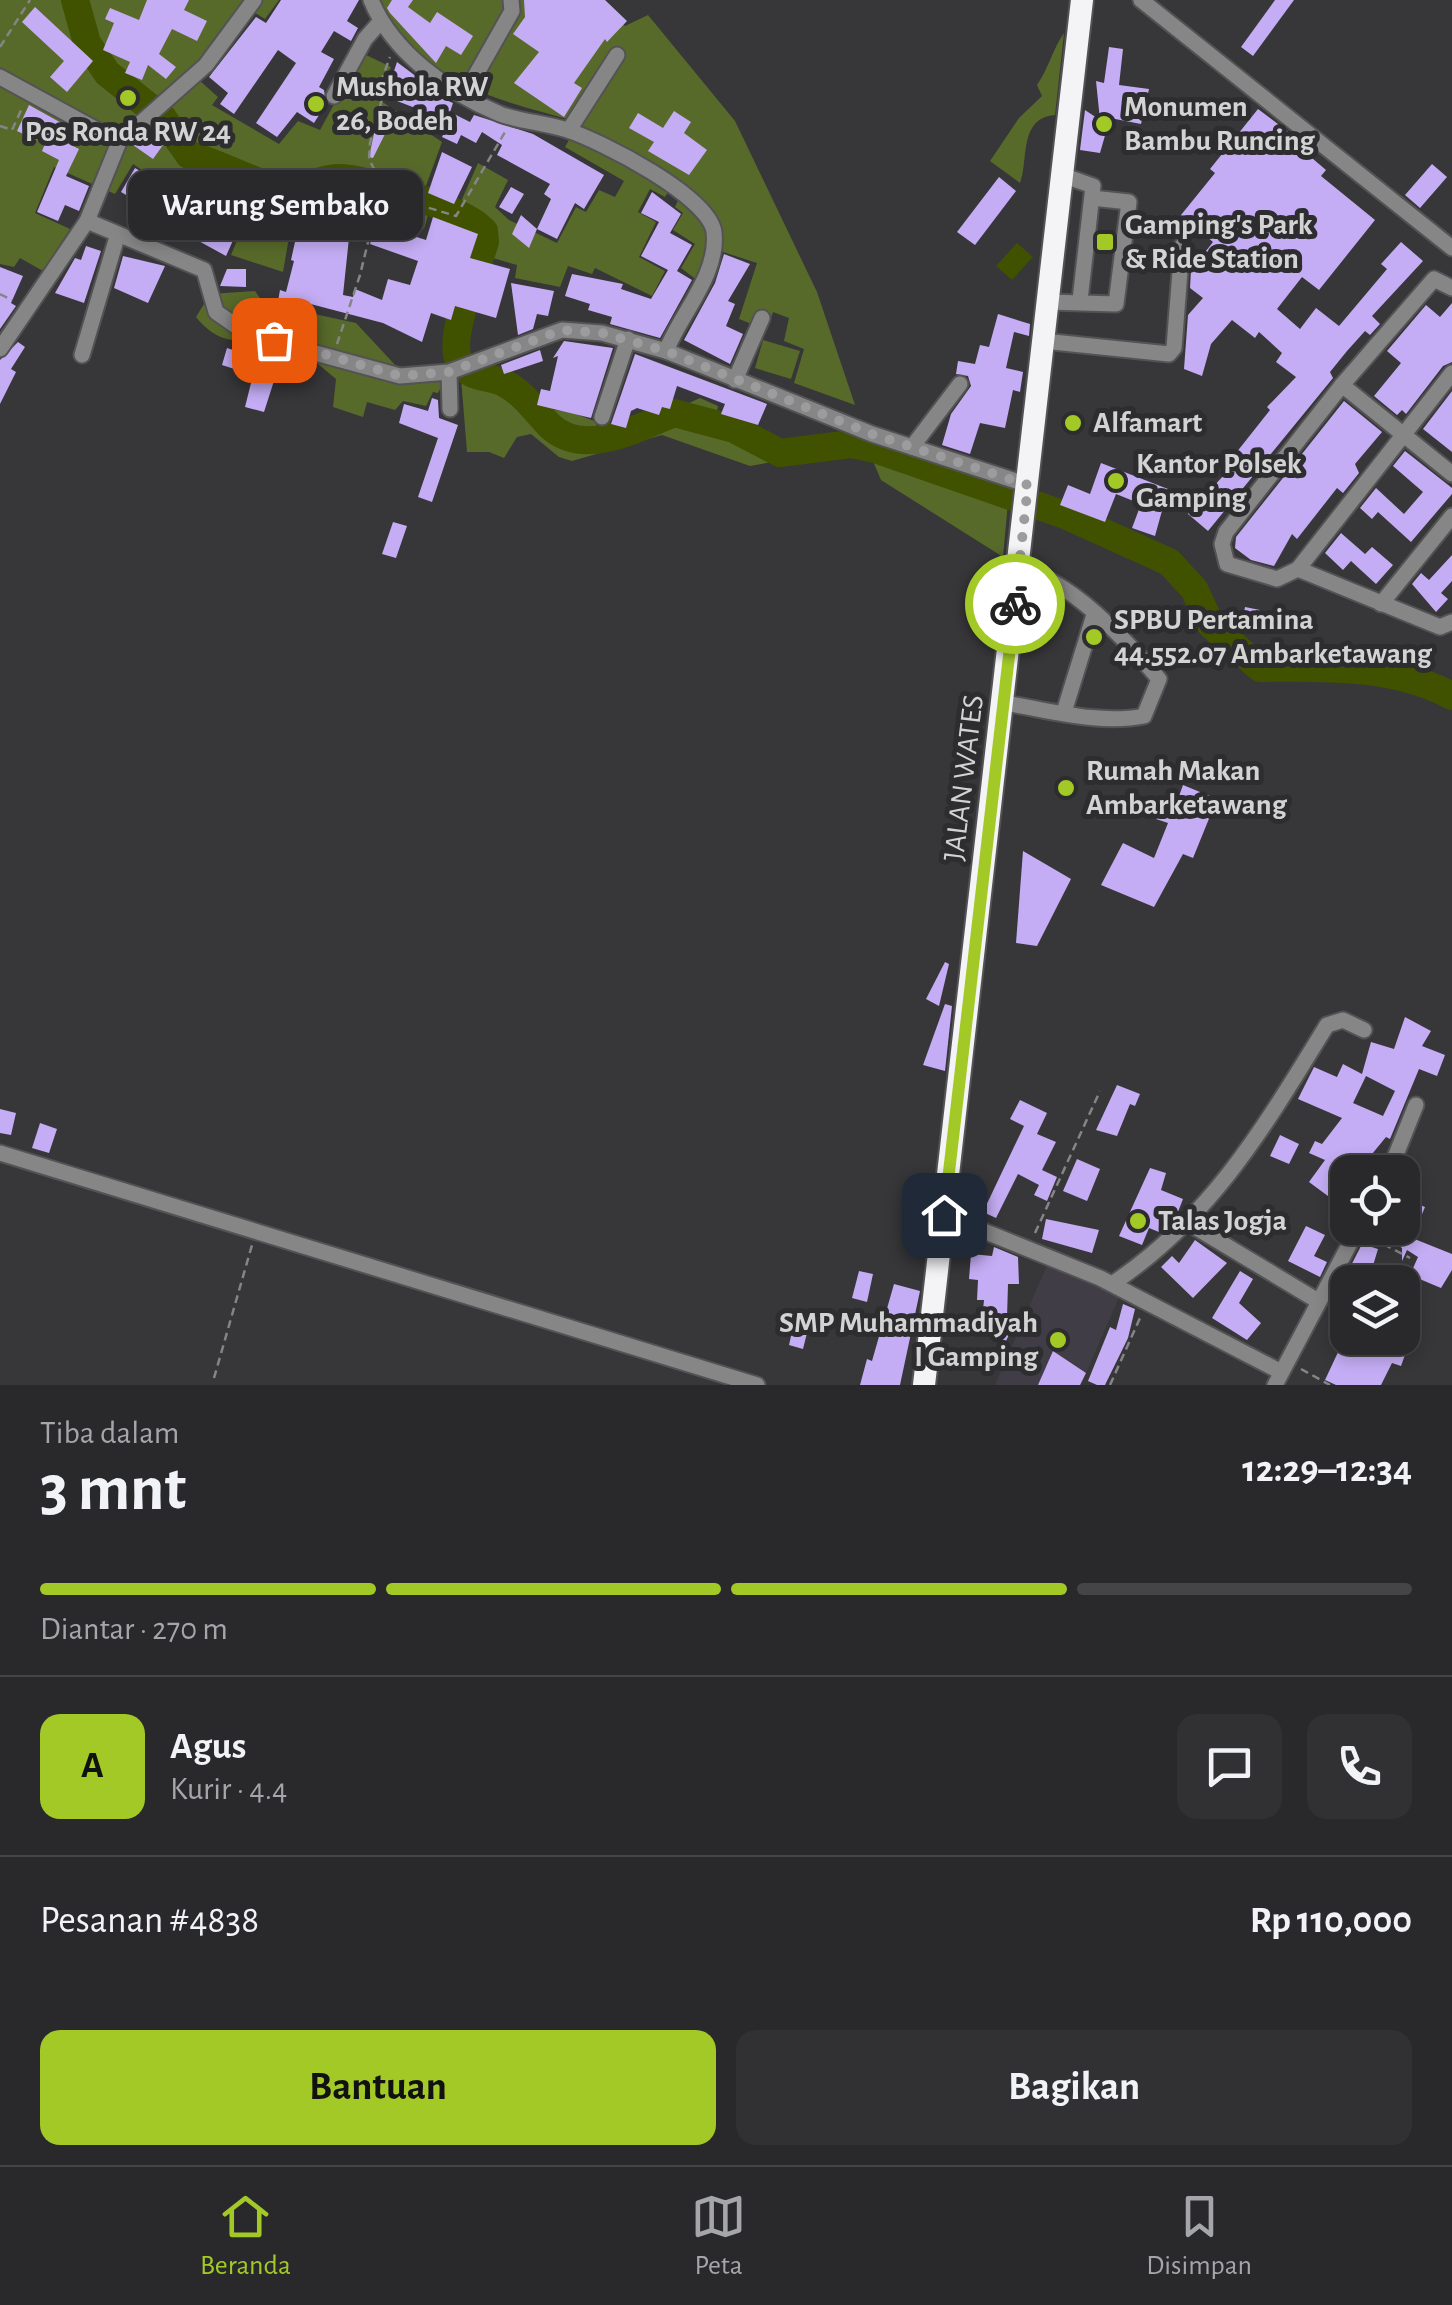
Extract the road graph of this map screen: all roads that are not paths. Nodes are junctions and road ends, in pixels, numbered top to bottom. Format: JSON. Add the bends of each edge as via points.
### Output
{"nodes":[{"id":1,"x":254,"y":0,"type":"edge"},
{"id":2,"x":371,"y":0,"type":"edge"},
{"id":3,"x":511,"y":0,"type":"edge"},
{"id":4,"x":1082,"y":0,"type":"edge"},
{"id":5,"x":1142,"y":0,"type":"edge"},
{"id":6,"x":381,"y":22,"type":"junction"},
{"id":7,"x":616,"y":55,"type":"dead end"},
{"id":8,"x":0,"y":77,"type":"edge"},
{"id":9,"x":465,"y":94,"type":"junction"},
{"id":10,"x":334,"y":96,"type":"dead end"},
{"id":11,"x":569,"y":130,"type":"junction"},
{"id":12,"x":119,"y":142,"type":"junction"},
{"id":13,"x":1062,"y":175,"type":"junction"},
{"id":14,"x":1092,"y":198,"type":"junction"},
{"id":15,"x":87,"y":221,"type":"junction"},
{"id":16,"x":117,"y":237,"type":"junction"},
{"id":17,"x":1182,"y":246,"type":"dead end"},
{"id":18,"x":1452,"y":248,"type":"edge"},
{"id":19,"x":1452,"y":288,"type":"edge"},
{"id":20,"x":1080,"y":300,"type":"junction"},
{"id":21,"x":1048,"y":302,"type":"junction"},
{"id":22,"x":762,"y":318,"type":"dead end"},
{"id":23,"x":628,"y":339,"type":"junction"},
{"id":24,"x":1043,"y":342,"type":"junction"},
{"id":25,"x":0,"y":348,"type":"edge"},
{"id":26,"x":666,"y":351,"type":"junction"},
{"id":27,"x":82,"y":355,"type":"dead end"},
{"id":28,"x":1452,"y":373,"type":"edge"},
{"id":29,"x":450,"y":375,"type":"junction"},
{"id":30,"x":735,"y":380,"type":"junction"},
{"id":31,"x":960,"y":384,"type":"dead end"},
{"id":32,"x":1342,"y":384,"type":"junction"},
{"id":33,"x":450,"y":409,"type":"dead end"},
{"id":34,"x":602,"y":417,"type":"dead end"},
{"id":35,"x":1401,"y":436,"type":"junction"},
{"id":36,"x":912,"y":447,"type":"junction"},
{"id":37,"x":1452,"y":474,"type":"edge"},
{"id":38,"x":1027,"y":492,"type":"junction"},
{"id":39,"x":1452,"y":516,"type":"edge"},
{"id":40,"x":1298,"y":569,"type":"junction"},
{"id":41,"x":1018,"y":570,"type":"junction"},
{"id":42,"x":1381,"y":604,"type":"junction"},
{"id":43,"x":1094,"y":615,"type":"junction"},
{"id":44,"x":1452,"y":622,"type":"edge"},
{"id":45,"x":1004,"y":703,"type":"junction"},
{"id":46,"x":1064,"y":712,"type":"junction"},
{"id":47,"x":1364,"y":1030,"type":"dead end"},
{"id":48,"x":1416,"y":1105,"type":"dead end"},
{"id":49,"x":0,"y":1153,"type":"edge"},
{"id":50,"x":1395,"y":1155,"type":"edge"},
{"id":51,"x":944,"y":1215,"type":"junction"},
{"id":52,"x":1190,"y":1224,"type":"junction"},
{"id":53,"x":1349,"y":1245,"type":"edge"},
{"id":54,"x":1112,"y":1284,"type":"junction"},
{"id":55,"x":1318,"y":1301,"type":"junction"},
{"id":56,"x":1281,"y":1373,"type":"edge"},
{"id":57,"x":757,"y":1385,"type":"edge"},
{"id":58,"x":924,"y":1385,"type":"edge"}],
"edges":[{"from":1,"to":12,"type":"street","via":[[206,65]]},
{"from":2,"to":6,"type":"street"},
{"from":3,"to":9,"type":"street","via":[[512,10]]},
{"from":4,"to":13,"type":"highway","name":"JALAN WATES"},
{"from":5,"to":18,"type":"street"},
{"from":6,"to":9,"type":"street","via":[[420,65]]},
{"from":6,"to":10,"type":"street"},
{"from":7,"to":11,"type":"street"},
{"from":8,"to":12,"type":"street"},
{"from":9,"to":11,"type":"street","via":[[514,118]]},
{"from":11,"to":26,"type":"street","via":[[670,184],[709,215],[709,271]]},
{"from":12,"to":15,"type":"street"},
{"from":13,"to":14,"type":"street","via":[[1093,186]]},
{"from":13,"to":21,"type":"highway","name":"JALAN WATES"},
{"from":14,"to":20,"type":"street"},
{"from":14,"to":20,"type":"street","via":[[1129,202],[1116,304]]},
{"from":15,"to":16,"type":"street"},
{"from":15,"to":25,"type":"street"},
{"from":16,"to":27,"type":"street"},
{"from":16,"to":29,"type":"street","via":[[204,270],[216,312],[249,335],[400,376]]},
{"from":17,"to":24,"type":"street","via":[[1172,352]]},
{"from":19,"to":32,"type":"street","via":[[1434,279]]},
{"from":20,"to":21,"type":"street"},
{"from":21,"to":24,"type":"highway","name":"JALAN WATES"},
{"from":22,"to":30,"type":"street"},
{"from":23,"to":26,"type":"street"},
{"from":23,"to":29,"type":"street","via":[[562,330]]},
{"from":23,"to":34,"type":"street"},
{"from":24,"to":38,"type":"highway","name":"JALAN WATES"},
{"from":26,"to":30,"type":"street"},
{"from":28,"to":35,"type":"street"},
{"from":29,"to":33,"type":"street"},
{"from":30,"to":36,"type":"street"},
{"from":31,"to":36,"type":"street"},
{"from":32,"to":35,"type":"street"},
{"from":32,"to":40,"type":"street","via":[[1222,544],[1233,568],[1277,579]]},
{"from":35,"to":37,"type":"street"},
{"from":35,"to":40,"type":"street"},
{"from":36,"to":38,"type":"street"},
{"from":38,"to":41,"type":"highway","name":"JALAN WATES"},
{"from":39,"to":42,"type":"street"},
{"from":40,"to":42,"type":"street"},
{"from":41,"to":43,"type":"street","via":[[1040,572]]},
{"from":41,"to":45,"type":"highway","name":"JALAN WATES"},
{"from":42,"to":44,"type":"street","via":[[1440,627]]},
{"from":43,"to":46,"type":"street"},
{"from":43,"to":46,"type":"street","via":[[1130,643],[1159,679],[1144,716],[1111,720]]},
{"from":45,"to":46,"type":"street"},
{"from":45,"to":51,"type":"highway","name":"JALAN WATES"},
{"from":47,"to":52,"type":"street","via":[[1344,1020],[1327,1024],[1230,1176]]},
{"from":48,"to":50,"type":"street"},
{"from":49,"to":57,"type":"street"},
{"from":51,"to":54,"type":"street"},
{"from":51,"to":58,"type":"highway","name":"JALAN WATES"},
{"from":52,"to":54,"type":"street"},
{"from":52,"to":55,"type":"street"},
{"from":53,"to":55,"type":"street"},
{"from":54,"to":56,"type":"street"},
{"from":55,"to":56,"type":"street"}]}
